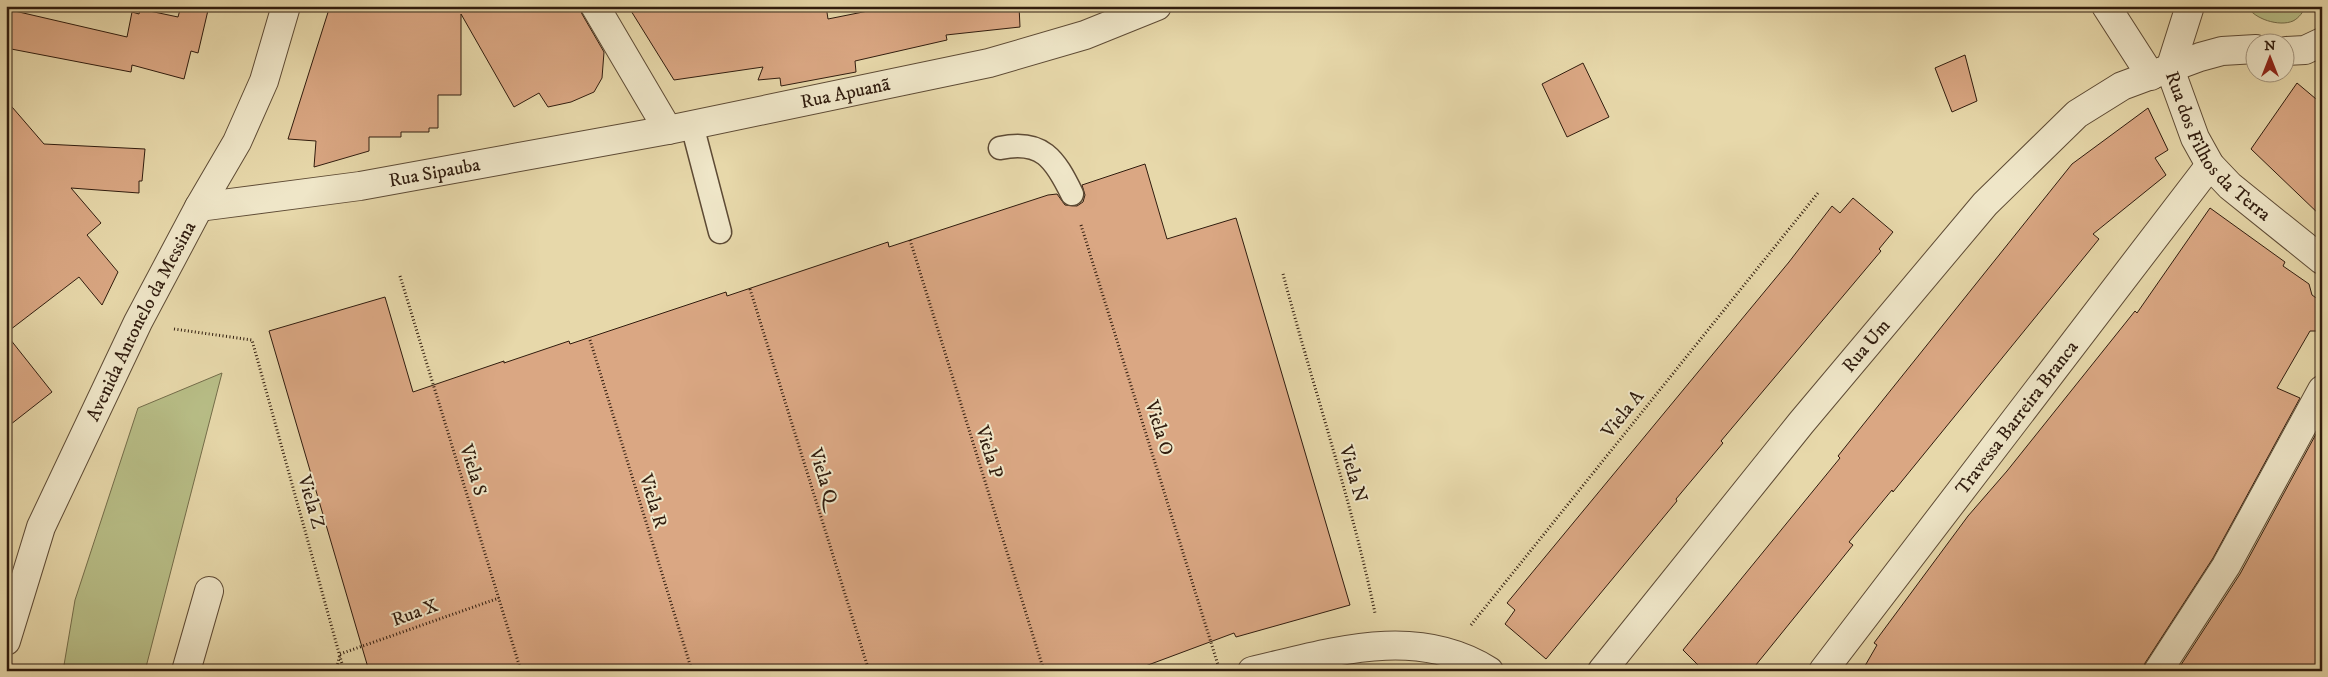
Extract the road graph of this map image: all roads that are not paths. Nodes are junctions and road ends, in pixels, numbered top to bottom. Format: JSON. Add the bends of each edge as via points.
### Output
{"nodes":[{"id":1,"x":286,"y":6,"type":"edge"},
{"id":2,"x":595,"y":6,"type":"edge"},
{"id":3,"x":1157,"y":6,"type":"edge"},
{"id":4,"x":2106,"y":6,"type":"edge"},
{"id":5,"x":2190,"y":6,"type":"edge"},
{"id":6,"x":2322,"y":42,"type":"edge"},
{"id":7,"x":2246,"y":50,"type":"edge"},
{"id":8,"x":2296,"y":50,"type":"edge"},
{"id":9,"x":2160,"y":73,"type":"junction"},
{"id":10,"x":680,"y":128,"type":"junction"},
{"id":11,"x":1000,"y":148,"type":"dead end"},
{"id":12,"x":2210,"y":165,"type":"junction"},
{"id":13,"x":1072,"y":194,"type":"road end"},
{"id":14,"x":199,"y":207,"type":"junction"},
{"id":15,"x":720,"y":232,"type":"dead end"},
{"id":16,"x":2322,"y":260,"type":"edge"},
{"id":17,"x":2322,"y":390,"type":"edge"},
{"id":18,"x":209,"y":591,"type":"dead end"},
{"id":19,"x":6,"y":641,"type":"edge"},
{"id":20,"x":186,"y":671,"type":"edge"},
{"id":21,"x":1252,"y":671,"type":"edge"},
{"id":22,"x":1489,"y":671,"type":"edge"},
{"id":23,"x":1602,"y":671,"type":"edge"},
{"id":24,"x":1823,"y":671,"type":"edge"},
{"id":25,"x":2158,"y":671,"type":"edge"}],
"edges":[{"from":1,"to":14,"type":"street","name":"Avenida Antonelo da Messina","via":[[264,81],[237,142]]},
{"from":2,"to":10,"type":"street"},
{"from":3,"to":10,"type":"street","name":"Rua Apuanã","via":[[1085,35],[989,63]]},
{"from":4,"to":9,"type":"street"},
{"from":5,"to":9,"type":"street","name":"Rua dos Filhos da Terra"},
{"from":6,"to":8,"type":"street"},
{"from":7,"to":9,"type":"street","name":"Rua Um","via":[[2222,51]]},
{"from":9,"to":12,"type":"street","name":"Rua dos Filhos da Terra"},
{"from":9,"to":23,"type":"street","name":"Rua Um","via":[[2122,86],[2077,114],[1985,204],[1801,423]]},
{"from":10,"to":14,"type":"street","name":"Rua Sipauba","via":[[360,186]]},
{"from":10,"to":15,"type":"lane"},
{"from":11,"to":13,"type":"lane","via":[[1017,144],[1033,146],[1056,165]]},
{"from":12,"to":16,"type":"street","name":"Rua dos Filhos da Terra","via":[[2230,186]]},
{"from":12,"to":24,"type":"street","name":"Travessa Barreira Branca"},
{"from":14,"to":19,"type":"street","name":"Avenida Antonelo da Messina","via":[[138,322],[41,527]]},
{"from":17,"to":25,"type":"street","via":[[2226,566]]},
{"from":18,"to":20,"type":"street"},
{"from":21,"to":22,"type":"street","via":[[1316,655],[1382,644],[1449,652]]}]}
